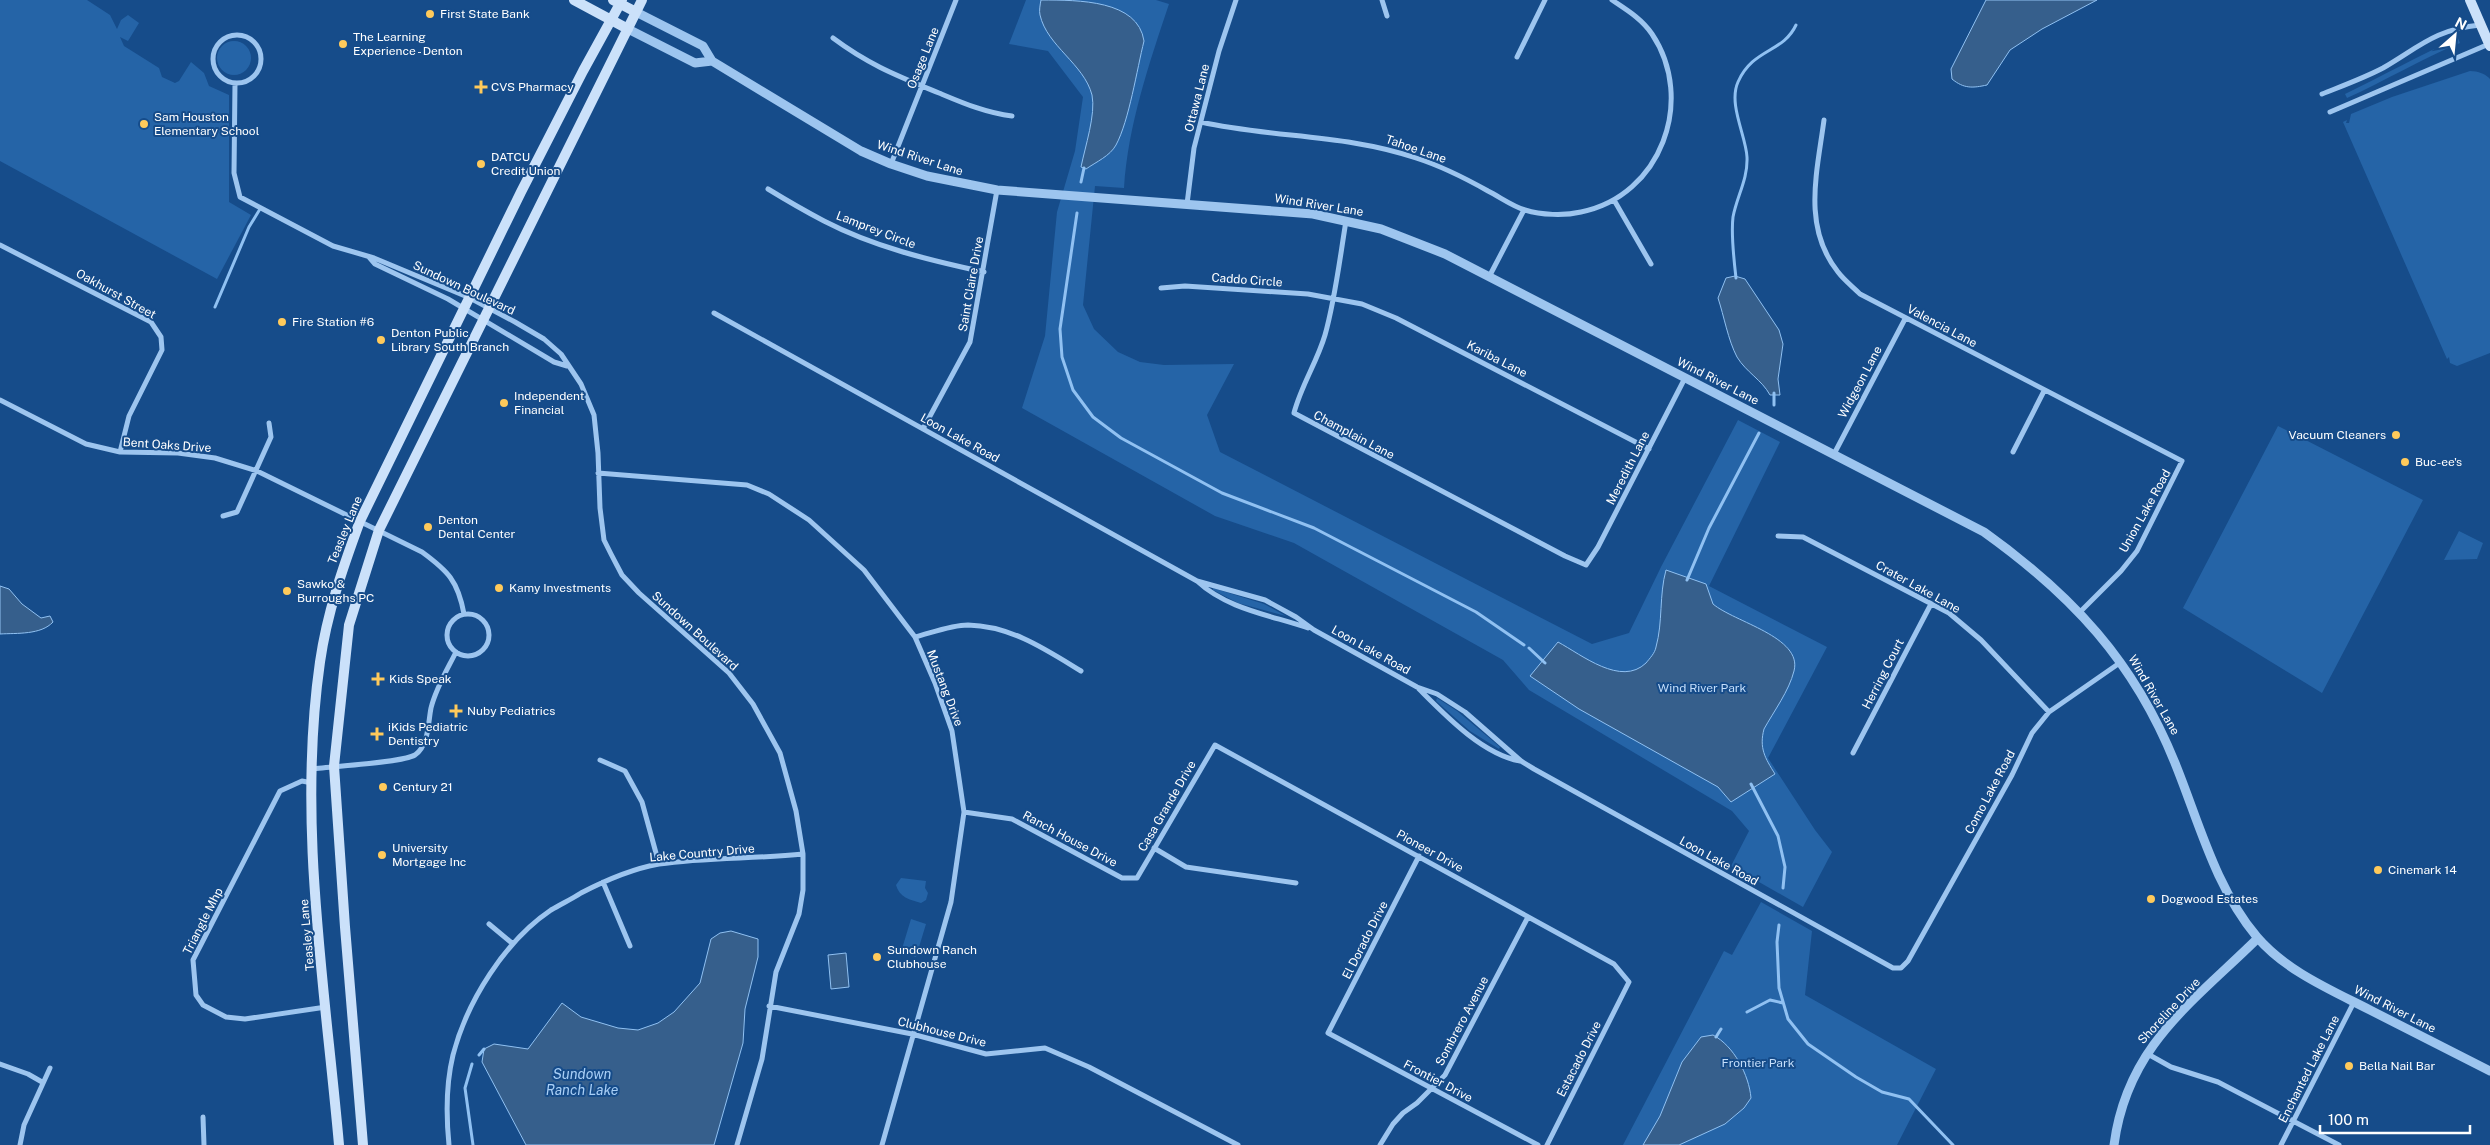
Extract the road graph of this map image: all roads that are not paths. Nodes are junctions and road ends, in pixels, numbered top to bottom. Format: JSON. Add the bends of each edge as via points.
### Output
{"nodes":[{"id":1,"x":574,"y":0,"type":"edge"},
{"id":2,"x":642,"y":0,"type":"edge"},
{"id":3,"x":956,"y":0,"type":"edge"},
{"id":4,"x":1236,"y":0,"type":"edge"},
{"id":5,"x":1382,"y":0,"type":"edge"},
{"id":6,"x":1545,"y":0,"type":"edge"},
{"id":7,"x":1612,"y":0,"type":"edge"},
{"id":8,"x":2470,"y":0,"type":"edge"},
{"id":9,"x":618,"y":1,"type":"edge"},
{"id":10,"x":636,"y":12,"type":"junction"},
{"id":11,"x":1387,"y":16,"type":"dead end"},
{"id":12,"x":611,"y":20,"type":"junction"},
{"id":13,"x":2486,"y":23,"type":"edge"},
{"id":14,"x":628,"y":29,"type":"junction"},
{"id":15,"x":833,"y":38,"type":"dead end"},
{"id":16,"x":2490,"y":44,"type":"edge"},
{"id":17,"x":1517,"y":57,"type":"dead end"},
{"id":18,"x":712,"y":61,"type":"junction"},
{"id":19,"x":235,"y":83,"type":"junction"},
{"id":20,"x":923,"y":86,"type":"junction"},
{"id":21,"x":2322,"y":94,"type":"dead end"},
{"id":22,"x":2330,"y":112,"type":"dead end"},
{"id":23,"x":1012,"y":116,"type":"dead end"},
{"id":24,"x":1824,"y":120,"type":"dead end"},
{"id":25,"x":1201,"y":122,"type":"junction"},
{"id":26,"x":890,"y":164,"type":"junction"},
{"id":27,"x":768,"y":189,"type":"dead end"},
{"id":28,"x":997,"y":190,"type":"junction"},
{"id":29,"x":1614,"y":200,"type":"junction"},
{"id":30,"x":1188,"y":204,"type":"junction"},
{"id":31,"x":1524,"y":210,"type":"junction"},
{"id":32,"x":1346,"y":220,"type":"junction"},
{"id":33,"x":0,"y":244,"type":"edge"},
{"id":34,"x":368,"y":256,"type":"junction"},
{"id":35,"x":1651,"y":264,"type":"dead end"},
{"id":36,"x":984,"y":272,"type":"junction"},
{"id":37,"x":1488,"y":277,"type":"junction"},
{"id":38,"x":1161,"y":288,"type":"dead end"},
{"id":39,"x":1332,"y":297,"type":"junction"},
{"id":40,"x":470,"y":298,"type":"junction"},
{"id":41,"x":489,"y":308,"type":"junction"},
{"id":42,"x":464,"y":309,"type":"junction"},
{"id":43,"x":714,"y":313,"type":"dead end"},
{"id":44,"x":483,"y":319,"type":"junction"},
{"id":45,"x":1905,"y":319,"type":"junction"},
{"id":46,"x":567,"y":366,"type":"junction"},
{"id":47,"x":1685,"y":378,"type":"junction"},
{"id":48,"x":2044,"y":391,"type":"junction"},
{"id":49,"x":0,"y":400,"type":"edge"},
{"id":50,"x":268,"y":423,"type":"dead end"},
{"id":51,"x":923,"y":430,"type":"junction"},
{"id":52,"x":1649,"y":449,"type":"junction"},
{"id":53,"x":120,"y":452,"type":"junction"},
{"id":54,"x":2013,"y":452,"type":"dead end"},
{"id":55,"x":1834,"y":454,"type":"junction"},
{"id":56,"x":2182,"y":461,"type":"joint"},
{"id":57,"x":256,"y":471,"type":"junction"},
{"id":58,"x":598,"y":473,"type":"junction"},
{"id":59,"x":223,"y":516,"type":"dead end"},
{"id":60,"x":360,"y":521,"type":"junction"},
{"id":61,"x":379,"y":530,"type":"junction"},
{"id":62,"x":1778,"y":536,"type":"dead end"},
{"id":63,"x":1586,"y":565,"type":"joint"},
{"id":64,"x":1197,"y":581,"type":"junction"},
{"id":65,"x":1931,"y":604,"type":"junction"},
{"id":66,"x":2080,"y":612,"type":"junction"},
{"id":67,"x":464,"y":614,"type":"junction"},
{"id":68,"x":1314,"y":630,"type":"junction"},
{"id":69,"x":915,"y":637,"type":"junction"},
{"id":70,"x":456,"y":652,"type":"junction"},
{"id":71,"x":2121,"y":661,"type":"junction"},
{"id":72,"x":1081,"y":671,"type":"dead end"},
{"id":73,"x":1417,"y":687,"type":"junction"},
{"id":74,"x":2049,"y":712,"type":"junction"},
{"id":75,"x":1215,"y":745,"type":"joint"},
{"id":76,"x":1854,"y":753,"type":"dead end"},
{"id":77,"x":600,"y":760,"type":"dead end"},
{"id":78,"x":1521,"y":761,"type":"junction"},
{"id":79,"x":334,"y":766,"type":"junction"},
{"id":80,"x":312,"y":769,"type":"junction"},
{"id":81,"x":312,"y":783,"type":"junction"},
{"id":82,"x":964,"y":812,"type":"junction"},
{"id":83,"x":1154,"y":848,"type":"junction"},
{"id":84,"x":802,"y":854,"type":"junction"},
{"id":85,"x":1419,"y":856,"type":"junction"},
{"id":86,"x":659,"y":864,"type":"junction"},
{"id":87,"x":1137,"y":878,"type":"joint"},
{"id":88,"x":603,"y":882,"type":"junction"},
{"id":89,"x":1296,"y":883,"type":"dead end"},
{"id":90,"x":1528,"y":916,"type":"junction"},
{"id":91,"x":489,"y":924,"type":"dead end"},
{"id":92,"x":2258,"y":938,"type":"junction"},
{"id":93,"x":513,"y":944,"type":"junction"},
{"id":94,"x":630,"y":946,"type":"dead end"},
{"id":95,"x":1908,"y":961,"type":"joint"},
{"id":96,"x":1629,"y":982,"type":"joint"},
{"id":97,"x":2354,"y":1002,"type":"junction"},
{"id":98,"x":769,"y":1006,"type":"junction"},
{"id":99,"x":327,"y":1007,"type":"junction"},
{"id":100,"x":1328,"y":1033,"type":"joint"},
{"id":101,"x":912,"y":1034,"type":"junction"},
{"id":102,"x":2146,"y":1053,"type":"junction"},
{"id":103,"x":0,"y":1064,"type":"edge"},
{"id":104,"x":50,"y":1068,"type":"dead end"},
{"id":105,"x":2490,"y":1071,"type":"edge"},
{"id":106,"x":42,"y":1082,"type":"junction"},
{"id":107,"x":1430,"y":1088,"type":"junction"},
{"id":108,"x":203,"y":1116,"type":"dead end"},
{"id":109,"x":2293,"y":1121,"type":"junction"},
{"id":110,"x":20,"y":1145,"type":"edge"},
{"id":111,"x":204,"y":1145,"type":"edge"},
{"id":112,"x":340,"y":1145,"type":"edge"},
{"id":113,"x":363,"y":1145,"type":"edge"},
{"id":114,"x":449,"y":1145,"type":"edge"},
{"id":115,"x":737,"y":1145,"type":"edge"},
{"id":116,"x":882,"y":1145,"type":"edge"},
{"id":117,"x":1238,"y":1145,"type":"edge"},
{"id":118,"x":1380,"y":1145,"type":"edge"},
{"id":119,"x":1538,"y":1145,"type":"edge"},
{"id":120,"x":1547,"y":1145,"type":"edge"},
{"id":121,"x":2114,"y":1145,"type":"edge"},
{"id":122,"x":2281,"y":1145,"type":"edge"},
{"id":123,"x":2339,"y":1145,"type":"edge"}],
"edges":[{"from":1,"to":12,"type":"main road"},
{"from":2,"to":10,"type":"main road"},
{"from":3,"to":20,"type":"street","name":"Osage Lane"},
{"from":4,"to":25,"type":"street","name":"Ottawa Lane"},
{"from":5,"to":11,"type":"street"},
{"from":6,"to":17,"type":"street"},
{"from":7,"to":29,"type":"street","name":"Tahoe Lane","via":[[1634,14],[1651,33],[1661,52],[1672,89],[1668,127],[1654,160],[1628,191]]},
{"from":8,"to":13,"type":"main road"},
{"from":9,"to":10,"type":"main road"},
{"from":9,"to":12,"type":"main road","name":"Teasley Lane"},
{"from":10,"to":14,"type":"main road"},
{"from":10,"to":18,"type":"street","name":"Wind River Lane","via":[[702,46]]},
{"from":12,"to":14,"type":"main road"},
{"from":12,"to":40,"type":"main road","name":"Teasley Lane","via":[[582,71]]},
{"from":13,"to":16,"type":"main road"},
{"from":13,"to":21,"type":"street","via":[[2456,27],[2416,46],[2380,69]]},
{"from":14,"to":18,"type":"street","name":"Wind River Lane","via":[[695,63]]},
{"from":14,"to":41,"type":"main road"},
{"from":15,"to":20,"type":"street","via":[[883,71]]},
{"from":16,"to":22,"type":"street"},
{"from":18,"to":26,"type":"street","name":"Wind River Lane","via":[[835,136]]},
{"from":19,"to":19,"type":"street","via":[[227,81],[215,69],[213,53],[222,39],[238,34],[253,40],[261,53],[261,60],[256,74]]},
{"from":19,"to":34,"type":"street","name":"Sundown Boulevard","via":[[234,173],[240,197],[333,246]]},
{"from":20,"to":23,"type":"street","via":[[991,114]]},
{"from":20,"to":26,"type":"street","name":"Osage Lane"},
{"from":24,"to":45,"type":"street","name":"Valencia Lane","via":[[1814,214],[1817,233],[1838,273],[1860,294]]},
{"from":25,"to":30,"type":"street","name":"Ottawa Lane","via":[[1190,170]]},
{"from":25,"to":31,"type":"street","name":"Tahoe Lane","via":[[1235,130],[1376,146],[1457,174]]},
{"from":26,"to":28,"type":"street","name":"Wind River Lane","via":[[967,186]]},
{"from":27,"to":36,"type":"street","name":"Lamprey Circle","via":[[825,221],[872,242],[924,259]]},
{"from":28,"to":30,"type":"street","name":"Wind River Lane"},
{"from":28,"to":36,"type":"street","name":"Saint Claire Drive"},
{"from":29,"to":31,"type":"street","name":"Tahoe Lane","via":[[1579,213]]},
{"from":29,"to":35,"type":"street"},
{"from":30,"to":32,"type":"street","name":"Wind River Lane","via":[[1285,211]]},
{"from":31,"to":37,"type":"street"},
{"from":32,"to":37,"type":"street","name":"Wind River Lane","via":[[1413,240]]},
{"from":32,"to":39,"type":"street","name":"Champlain Lane"},
{"from":33,"to":53,"type":"street","name":"Oakhurst Street","via":[[151,322],[157,329],[162,350],[129,416]]},
{"from":34,"to":40,"type":"street","name":"Sundown Boulevard"},
{"from":34,"to":42,"type":"street","name":"Sundown Boulevard","via":[[375,264]]},
{"from":36,"to":51,"type":"street","name":"Saint Claire Drive","via":[[970,342]]},
{"from":37,"to":47,"type":"street","name":"Wind River Lane"},
{"from":38,"to":39,"type":"street","name":"Caddo Circle","via":[[1185,286]]},
{"from":39,"to":52,"type":"street","name":"Kariba Lane","via":[[1362,304],[1396,318]]},
{"from":39,"to":63,"type":"street","name":"Champlain Lane","via":[[1325,334],[1298,394],[1294,413]]},
{"from":40,"to":41,"type":"street","name":"Sundown Boulevard"},
{"from":40,"to":42,"type":"main road","name":"Teasley Lane"},
{"from":41,"to":44,"type":"main road"},
{"from":41,"to":46,"type":"street","name":"Sundown Boulevard","via":[[544,339],[561,354]]},
{"from":42,"to":44,"type":"street","name":"Sundown Boulevard"},
{"from":42,"to":60,"type":"main road","name":"Teasley Lane"},
{"from":43,"to":51,"type":"street","name":"Loon Lake Road"},
{"from":44,"to":46,"type":"street","name":"Sundown Boulevard","via":[[554,362]]},
{"from":44,"to":61,"type":"main road"},
{"from":45,"to":48,"type":"street","name":"Valencia Lane"},
{"from":45,"to":55,"type":"street","name":"Widgeon Lane"},
{"from":46,"to":58,"type":"street","name":"Sundown Boulevard","via":[[581,384],[594,415]]},
{"from":47,"to":52,"type":"street","name":"Meredith Lane"},
{"from":47,"to":55,"type":"street","name":"Wind River Lane"},
{"from":48,"to":54,"type":"street"},
{"from":48,"to":56,"type":"street","name":"Valencia Lane"},
{"from":49,"to":53,"type":"street","name":"Bent Oaks Drive","via":[[86,444]]},
{"from":50,"to":57,"type":"street","via":[[271,437]]},
{"from":51,"to":64,"type":"street","name":"Loon Lake Road"},
{"from":52,"to":63,"type":"street","name":"Meredith Lane"},
{"from":53,"to":57,"type":"street","name":"Bent Oaks Drive","via":[[178,453],[215,458]]},
{"from":55,"to":66,"type":"street","name":"Wind River Lane","via":[[1984,532],[2044,577]]},
{"from":56,"to":66,"type":"street","name":"Union Lake Road","via":[[2137,551]]},
{"from":57,"to":59,"type":"street","via":[[237,512]]},
{"from":57,"to":60,"type":"street","name":"Bent Oaks Drive"},
{"from":58,"to":69,"type":"street","name":"Mustang Drive","via":[[747,485],[769,494],[809,520],[864,570]]},
{"from":58,"to":84,"type":"street","name":"Sundown Boulevard","via":[[604,540],[622,575],[729,673],[753,704],[780,753],[796,811]]},
{"from":60,"to":61,"type":"street","name":"Bent Oaks Drive"},
{"from":60,"to":80,"type":"main road","name":"Teasley Lane","via":[[340,577],[327,628],[314,718]]},
{"from":61,"to":67,"type":"street","name":"Bent Oaks Drive","via":[[422,552],[440,566],[460,590]]},
{"from":61,"to":79,"type":"main road","via":[[349,625]]},
{"from":62,"to":65,"type":"street","name":"Crater Lake Lane","via":[[1803,537]]},
{"from":64,"to":68,"type":"street","name":"Loon Lake Road","via":[[1265,600]]},
{"from":64,"to":68,"type":"street","name":"Loon Lake Road","via":[[1208,591],[1238,607]]},
{"from":65,"to":74,"type":"street","name":"Crater Lake Lane","via":[[1964,625]]},
{"from":65,"to":76,"type":"street","name":"Herring Court"},
{"from":66,"to":71,"type":"street","name":"Wind River Lane"},
{"from":67,"to":70,"type":"street","via":[[448,628],[449,643]]},
{"from":67,"to":70,"type":"street","via":[[480,618],[487,625],[488,642],[478,653]]},
{"from":68,"to":73,"type":"street","name":"Loon Lake Road"},
{"from":69,"to":72,"type":"street","via":[[966,625],[1006,630]]},
{"from":69,"to":82,"type":"street","name":"Mustang Drive","via":[[952,731]]},
{"from":70,"to":79,"type":"street","via":[[439,685],[426,737],[416,754],[401,760]]},
{"from":71,"to":74,"type":"street","name":"Como Lake Road"},
{"from":71,"to":92,"type":"street","name":"Wind River Lane","via":[[2164,738],[2216,871]]},
{"from":73,"to":78,"type":"street","name":"Loon Lake Road","via":[[1437,694],[1465,712]]},
{"from":73,"to":78,"type":"street","name":"Loon Lake Road","via":[[1470,736],[1510,759]]},
{"from":74,"to":95,"type":"street","name":"Como Lake Road","via":[[2032,733]]},
{"from":75,"to":83,"type":"street","name":"Casa Grande Drive"},
{"from":75,"to":85,"type":"street","name":"Pioneer Drive"},
{"from":77,"to":86,"type":"street","via":[[624,771],[633,786],[642,802]]},
{"from":78,"to":95,"type":"street","name":"Loon Lake Road","via":[[1883,965],[1901,968]]},
{"from":79,"to":80,"type":"street"},
{"from":79,"to":113,"type":"main road"},
{"from":80,"to":81,"type":"main road","name":"Teasley Lane"},
{"from":81,"to":99,"type":"main road","name":"Teasley Lane","via":[[314,875]]},
{"from":81,"to":99,"type":"street","name":"Triangle Mhp","via":[[302,781],[280,791],[193,960],[196,995],[203,1005],[226,1017],[245,1020]]},
{"from":82,"to":87,"type":"street","name":"Ranch House Drive","via":[[1012,819],[1122,878]]},
{"from":82,"to":101,"type":"street","name":"Mustang Drive","via":[[951,902]]},
{"from":83,"to":87,"type":"street","name":"Casa Grande Drive"},
{"from":83,"to":89,"type":"street","via":[[1186,867]]},
{"from":84,"to":86,"type":"street","name":"Lake Country Drive"},
{"from":84,"to":98,"type":"street","name":"Sundown Boulevard","via":[[803,890],[799,914],[776,972]]},
{"from":85,"to":90,"type":"street","name":"Pioneer Drive"},
{"from":85,"to":100,"type":"street","name":"El Dorado Drive"},
{"from":86,"to":88,"type":"street","name":"Lake Country Drive"},
{"from":88,"to":93,"type":"street","name":"Lake Country Drive","via":[[551,910]]},
{"from":88,"to":94,"type":"street"},
{"from":90,"to":96,"type":"street","name":"Pioneer Drive","via":[[1614,964]]},
{"from":90,"to":107,"type":"street","name":"Sombrero Avenue","via":[[1444,1075]]},
{"from":91,"to":93,"type":"street"},
{"from":92,"to":97,"type":"street","name":"Wind River Lane","via":[[2303,974]]},
{"from":92,"to":102,"type":"street","name":"Shoreline Drive","via":[[2174,1020]]},
{"from":93,"to":114,"type":"street","name":"Lake Country Drive","via":[[484,982],[462,1028],[453,1056],[447,1106]]},
{"from":96,"to":120,"type":"street","name":"Estacado Drive"},
{"from":97,"to":105,"type":"street","name":"Wind River Lane"},
{"from":97,"to":109,"type":"street","name":"Enchanted Lake Lane"},
{"from":98,"to":101,"type":"street","name":"Clubhouse Drive"},
{"from":98,"to":115,"type":"street","name":"Sundown Boulevard","via":[[768,1033]]},
{"from":99,"to":112,"type":"main road","name":"Teasley Lane"},
{"from":100,"to":107,"type":"street","name":"Frontier Drive"},
{"from":101,"to":116,"type":"street","name":"Mustang Drive"},
{"from":101,"to":117,"type":"street","name":"Clubhouse Drive","via":[[986,1054],[1045,1048],[1089,1067]]},
{"from":102,"to":109,"type":"street","via":[[2172,1067],[2218,1082]]},
{"from":102,"to":121,"type":"street","name":"Shoreline Drive","via":[[2132,1076]]},
{"from":103,"to":106,"type":"street"},
{"from":104,"to":106,"type":"street"},
{"from":106,"to":110,"type":"street","via":[[24,1125]]},
{"from":107,"to":118,"type":"street","name":"Sombrero Avenue","via":[[1393,1124]]},
{"from":107,"to":119,"type":"street","name":"Frontier Drive"},
{"from":108,"to":111,"type":"street"},
{"from":109,"to":122,"type":"street","name":"Enchanted Lake Lane"},
{"from":109,"to":123,"type":"street"}]}
